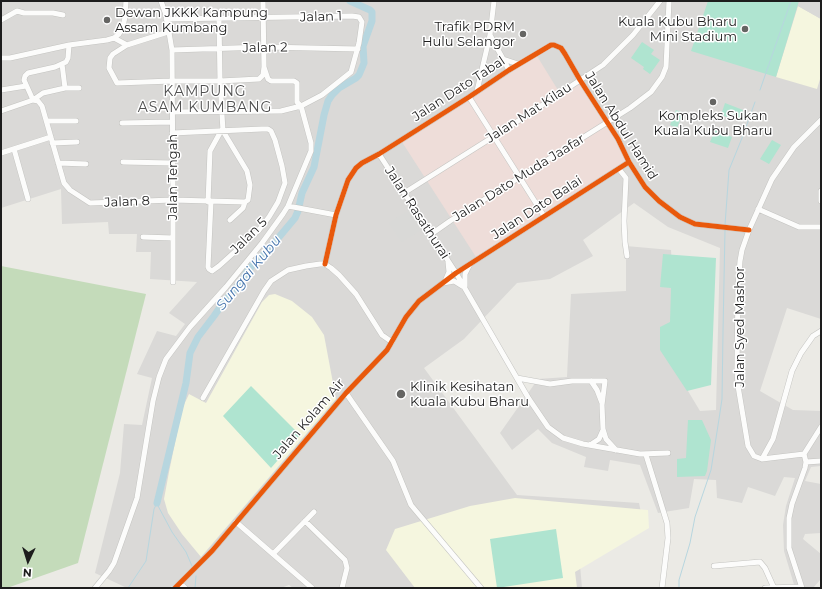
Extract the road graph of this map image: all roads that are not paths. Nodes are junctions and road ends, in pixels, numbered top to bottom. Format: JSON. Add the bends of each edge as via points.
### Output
{"nodes":[{"id":1,"x":126,"y":1,"type":"edge"},
{"id":2,"x":161,"y":1,"type":"edge"},
{"id":3,"x":263,"y":1,"type":"edge"},
{"id":4,"x":494,"y":1,"type":"edge"},
{"id":5,"x":660,"y":1,"type":"edge"},
{"id":6,"x":669,"y":1,"type":"edge"},
{"id":7,"x":63,"y":15,"type":"dead end"},
{"id":8,"x":264,"y":18,"type":"junction"},
{"id":9,"x":166,"y":19,"type":"junction"},
{"id":10,"x":219,"y":19,"type":"junction"},
{"id":11,"x":1,"y":20,"type":"edge"},
{"id":12,"x":168,"y":32,"type":"junction"},
{"id":13,"x":490,"y":35,"type":"junction"},
{"id":14,"x":114,"y":38,"type":"junction"},
{"id":15,"x":70,"y":44,"type":"junction"},
{"id":16,"x":126,"y":45,"type":"junction"},
{"id":17,"x":551,"y":45,"type":"joint"},
{"id":18,"x":264,"y":47,"type":"junction"},
{"id":19,"x":358,"y":48,"type":"junction"},
{"id":20,"x":220,"y":49,"type":"junction"},
{"id":21,"x":172,"y":50,"type":"junction"},
{"id":22,"x":498,"y":50,"type":"junction"},
{"id":23,"x":486,"y":55,"type":"junction"},
{"id":24,"x":1,"y":58,"type":"edge"},
{"id":25,"x":503,"y":59,"type":"junction"},
{"id":26,"x":62,"y":64,"type":"junction"},
{"id":27,"x":518,"y":64,"type":"junction"},
{"id":28,"x":264,"y":67,"type":"junction"},
{"id":29,"x":509,"y":70,"type":"junction"},
{"id":30,"x":580,"y":80,"type":"junction"},
{"id":31,"x":172,"y":81,"type":"junction"},
{"id":32,"x":220,"y":81,"type":"junction"},
{"id":33,"x":26,"y":86,"type":"junction"},
{"id":34,"x":64,"y":88,"type":"junction"},
{"id":35,"x":79,"y":88,"type":"dead end"},
{"id":36,"x":1,"y":90,"type":"edge"},
{"id":37,"x":477,"y":91,"type":"junction"},
{"id":38,"x":469,"y":97,"type":"junction"},
{"id":39,"x":33,"y":100,"type":"junction"},
{"id":40,"x":301,"y":106,"type":"junction"},
{"id":41,"x":1,"y":111,"type":"edge"},
{"id":42,"x":172,"y":112,"type":"junction"},
{"id":43,"x":222,"y":112,"type":"junction"},
{"id":44,"x":821,"y":120,"type":"edge"},
{"id":45,"x":48,"y":121,"type":"junction"},
{"id":46,"x":76,"y":121,"type":"dead end"},
{"id":47,"x":172,"y":122,"type":"junction"},
{"id":48,"x":608,"y":122,"type":"junction"},
{"id":49,"x":122,"y":123,"type":"dead end"},
{"id":50,"x":222,"y":131,"type":"junction"},
{"id":51,"x":172,"y":133,"type":"junction"},
{"id":52,"x":493,"y":137,"type":"junction"},
{"id":53,"x":51,"y":140,"type":"junction"},
{"id":54,"x":77,"y":142,"type":"dead end"},
{"id":55,"x":14,"y":149,"type":"junction"},
{"id":56,"x":1,"y":153,"type":"edge"},
{"id":57,"x":379,"y":154,"type":"junction"},
{"id":58,"x":123,"y":162,"type":"dead end"},
{"id":59,"x":629,"y":162,"type":"junction"},
{"id":60,"x":58,"y":163,"type":"junction"},
{"id":61,"x":172,"y":163,"type":"junction"},
{"id":62,"x":86,"y":164,"type":"dead end"},
{"id":63,"x":619,"y":169,"type":"junction"},
{"id":64,"x":520,"y":177,"type":"junction"},
{"id":65,"x":821,"y":191,"type":"edge"},
{"id":66,"x":404,"y":193,"type":"junction"},
{"id":67,"x":28,"y":199,"type":"dead end"},
{"id":68,"x":173,"y":200,"type":"junction"},
{"id":69,"x":821,"y":201,"type":"edge"},
{"id":70,"x":210,"y":202,"type":"junction"},
{"id":71,"x":245,"y":202,"type":"junction"},
{"id":72,"x":288,"y":206,"type":"junction"},
{"id":73,"x":758,"y":209,"type":"junction"},
{"id":74,"x":336,"y":215,"type":"junction"},
{"id":75,"x":544,"y":216,"type":"junction"},
{"id":76,"x":230,"y":220,"type":"dead end"},
{"id":77,"x":821,"y":227,"type":"edge"},
{"id":78,"x":748,"y":230,"type":"junction"},
{"id":79,"x":430,"y":235,"type":"junction"},
{"id":80,"x":143,"y":237,"type":"dead end"},
{"id":81,"x":173,"y":238,"type":"junction"},
{"id":82,"x":627,"y":256,"type":"dead end"},
{"id":83,"x":449,"y":263,"type":"junction"},
{"id":84,"x":325,"y":264,"type":"junction"},
{"id":85,"x":468,"y":265,"type":"junction"},
{"id":86,"x":456,"y":273,"type":"junction"},
{"id":87,"x":445,"y":280,"type":"junction"},
{"id":88,"x":173,"y":282,"type":"dead end"},
{"id":89,"x":440,"y":284,"type":"junction"},
{"id":90,"x":465,"y":289,"type":"junction"},
{"id":91,"x":821,"y":331,"type":"edge"},
{"id":92,"x":392,"y":342,"type":"junction"},
{"id":93,"x":517,"y":378,"type":"junction"},
{"id":94,"x":591,"y":380,"type":"junction"},
{"id":95,"x":346,"y":393,"type":"junction"},
{"id":96,"x":203,"y":398,"type":"dead end"},
{"id":97,"x":602,"y":405,"type":"junction"},
{"id":98,"x":821,"y":427,"type":"edge"},
{"id":99,"x":603,"y":429,"type":"junction"},
{"id":100,"x":589,"y":446,"type":"junction"},
{"id":101,"x":616,"y":450,"type":"junction"},
{"id":102,"x":668,"y":454,"type":"dead end"},
{"id":103,"x":804,"y":454,"type":"junction"},
{"id":104,"x":646,"y":455,"type":"junction"},
{"id":105,"x":762,"y":459,"type":"junction"},
{"id":106,"x":821,"y":461,"type":"edge"},
{"id":107,"x":806,"y":462,"type":"junction"},
{"id":108,"x":314,"y":512,"type":"dead end"},
{"id":109,"x":305,"y":521,"type":"junction"},
{"id":110,"x":236,"y":522,"type":"junction"},
{"id":111,"x":274,"y":554,"type":"junction"},
{"id":112,"x":714,"y":566,"type":"dead end"},
{"id":113,"x":180,"y":583,"type":"junction"},
{"id":114,"x":802,"y":587,"type":"edge"},
{"id":115,"x":95,"y":588,"type":"edge"},
{"id":116,"x":175,"y":588,"type":"edge"},
{"id":117,"x":185,"y":588,"type":"edge"},
{"id":118,"x":312,"y":588,"type":"edge"},
{"id":119,"x":342,"y":588,"type":"edge"},
{"id":120,"x":480,"y":588,"type":"edge"},
{"id":121,"x":662,"y":588,"type":"edge"},
{"id":122,"x":765,"y":588,"type":"edge"},
{"id":123,"x":774,"y":588,"type":"edge"}],
"edges":[{"from":1,"to":14,"type":"street","via":[[123,27]]},
{"from":2,"to":9,"type":"street","name":"Jalan Tengah"},
{"from":3,"to":8,"type":"street"},
{"from":4,"to":13,"type":"street"},
{"from":5,"to":30,"type":"street","name":"Jalan Mat Kilau","via":[[613,56]]},
{"from":6,"to":48,"type":"street","name":"Jalan Dato Muda Jaafar","via":[[667,62],[662,77],[650,92]]},
{"from":7,"to":11,"type":"street","via":[[17,11]]},
{"from":8,"to":10,"type":"street","name":"Jalan 1"},
{"from":8,"to":18,"type":"street"},
{"from":8,"to":19,"type":"street","name":"Jalan 1","via":[[357,16],[362,22]]},
{"from":9,"to":10,"type":"street","name":"Jalan 1"},
{"from":9,"to":12,"type":"street","name":"Jalan Tengah"},
{"from":10,"to":20,"type":"street"},
{"from":12,"to":16,"type":"street"},
{"from":12,"to":21,"type":"street","name":"Jalan Tengah"},
{"from":13,"to":22,"type":"street"},
{"from":13,"to":23,"type":"street"},
{"from":14,"to":15,"type":"street"},
{"from":14,"to":16,"type":"street"},
{"from":15,"to":24,"type":"street"},
{"from":15,"to":26,"type":"street","via":[[67,61]]},
{"from":16,"to":31,"type":"street","via":[[110,58],[110,72],[117,83]]},
{"from":17,"to":27,"type":"street","name":"Jalan Dato Tabal"},
{"from":17,"to":30,"type":"street","name":"Jalan Abdul Hamid","via":[[561,48]]},
{"from":18,"to":19,"type":"street","name":"Jalan 2"},
{"from":18,"to":20,"type":"street","name":"Jalan 2"},
{"from":18,"to":28,"type":"street"},
{"from":19,"to":40,"type":"street","name":"Jalan 1","via":[[348,75],[322,95]]},
{"from":20,"to":21,"type":"street","name":"Jalan 2"},
{"from":20,"to":32,"type":"street"},
{"from":21,"to":31,"type":"street","name":"Jalan Tengah"},
{"from":22,"to":23,"type":"street"},
{"from":22,"to":25,"type":"street"},
{"from":23,"to":37,"type":"street"},
{"from":25,"to":27,"type":"street"},
{"from":25,"to":29,"type":"street"},
{"from":26,"to":33,"type":"street","via":[[28,74],[25,76]]},
{"from":26,"to":34,"type":"street"},
{"from":27,"to":29,"type":"street","name":"Jalan Dato Tabal"},
{"from":28,"to":32,"type":"street","via":[[263,75],[259,79]]},
{"from":28,"to":40,"type":"street","via":[[271,81],[297,83],[297,102]]},
{"from":29,"to":37,"type":"street","name":"Jalan Dato Tabal"},
{"from":30,"to":48,"type":"street","name":"Jalan Abdul Hamid"},
{"from":30,"to":52,"type":"street","name":"Jalan Mat Kilau"},
{"from":31,"to":32,"type":"street"},
{"from":31,"to":42,"type":"street","name":"Jalan Tengah"},
{"from":32,"to":43,"type":"street"},
{"from":33,"to":36,"type":"street"},
{"from":33,"to":39,"type":"street"},
{"from":34,"to":35,"type":"street"},
{"from":34,"to":39,"type":"street","via":[[40,94]]},
{"from":37,"to":38,"type":"street","name":"Jalan Dato Tabal"},
{"from":38,"to":52,"type":"street"},
{"from":38,"to":57,"type":"street","name":"Jalan Dato Tabal"},
{"from":39,"to":41,"type":"street"},
{"from":39,"to":45,"type":"street","via":[[41,103]]},
{"from":40,"to":43,"type":"street","name":"Jalan 1","via":[[281,111]]},
{"from":40,"to":72,"type":"street","via":[[311,151]]},
{"from":42,"to":43,"type":"street","name":"Jalan 1"},
{"from":42,"to":47,"type":"street","name":"Jalan Tengah"},
{"from":43,"to":50,"type":"street"},
{"from":44,"to":73,"type":"street","name":"Jalan Syed Mashor","via":[[781,163]]},
{"from":45,"to":46,"type":"street"},
{"from":45,"to":53,"type":"street"},
{"from":47,"to":49,"type":"street"},
{"from":47,"to":51,"type":"street","name":"Jalan Tengah"},
{"from":48,"to":59,"type":"street","name":"Jalan Abdul Hamid"},
{"from":48,"to":64,"type":"street","name":"Jalan Dato Muda Jaafar"},
{"from":50,"to":51,"type":"street","name":"Jalan 5"},
{"from":50,"to":70,"type":"street","via":[[210,151]]},
{"from":50,"to":70,"type":"street","name":"Jalan 5","via":[[270,130],[275,140],[285,183],[278,202],[259,230],[212,271],[208,267]]},
{"from":50,"to":71,"type":"street","via":[[249,177],[249,196]]},
{"from":51,"to":61,"type":"street","name":"Jalan Tengah"},
{"from":52,"to":64,"type":"street"},
{"from":52,"to":66,"type":"street","name":"Jalan Mat Kilau"},
{"from":53,"to":54,"type":"street"},
{"from":53,"to":55,"type":"street"},
{"from":53,"to":60,"type":"street"},
{"from":55,"to":56,"type":"street"},
{"from":55,"to":67,"type":"street"},
{"from":57,"to":66,"type":"street","name":"Jalan Rasathurai"},
{"from":57,"to":74,"type":"street","name":"Jalan Dato Tabal","via":[[356,168],[348,180]]},
{"from":58,"to":61,"type":"street"},
{"from":59,"to":63,"type":"street","name":"Jalan Dato Balai"},
{"from":59,"to":78,"type":"street","name":"Jalan Abdul Hamid","via":[[645,187],[665,207],[680,217],[695,224]]},
{"from":60,"to":62,"type":"street"},
{"from":60,"to":68,"type":"street","name":"Jalan 8","via":[[64,182],[70,190],[90,203]]},
{"from":61,"to":68,"type":"street","name":"Jalan Tengah"},
{"from":63,"to":75,"type":"street","name":"Jalan Dato Balai"},
{"from":63,"to":82,"type":"street","via":[[626,178],[624,222]]},
{"from":64,"to":75,"type":"street"},
{"from":64,"to":79,"type":"street","name":"Jalan Dato Muda Jaafar"},
{"from":65,"to":69,"type":"street"},
{"from":66,"to":79,"type":"street","name":"Jalan Rasathurai"},
{"from":68,"to":70,"type":"street","name":"Jalan 8"},
{"from":68,"to":81,"type":"street","name":"Jalan Tengah"},
{"from":70,"to":71,"type":"street","name":"Jalan 8"},
{"from":71,"to":76,"type":"street","via":[[243,208]]},
{"from":72,"to":74,"type":"street"},
{"from":72,"to":115,"type":"street","via":[[262,243],[166,359],[152,401],[139,489],[114,563]]},
{"from":73,"to":77,"type":"street","via":[[799,227]]},
{"from":73,"to":78,"type":"street","name":"Jalan Syed Mashor"},
{"from":74,"to":84,"type":"street","name":"Jalan Dato Tabal"},
{"from":75,"to":85,"type":"street","name":"Jalan Dato Balai"},
{"from":78,"to":105,"type":"street","name":"Jalan Syed Mashor","via":[[740,261],[737,370],[748,446],[754,456]]},
{"from":79,"to":83,"type":"street","name":"Jalan Rasathurai"},
{"from":80,"to":81,"type":"street"},
{"from":81,"to":88,"type":"street","name":"Jalan Tengah"},
{"from":83,"to":85,"type":"street"},
{"from":83,"to":86,"type":"street","name":"Jalan Rasathurai"},
{"from":83,"to":87,"type":"street","via":[[449,272]]},
{"from":84,"to":92,"type":"street","via":[[356,294],[382,335]]},
{"from":84,"to":96,"type":"street","via":[[288,270],[271,281]]},
{"from":85,"to":86,"type":"street","name":"Jalan Dato Balai"},
{"from":85,"to":90,"type":"street"},
{"from":86,"to":87,"type":"street","name":"Jalan Kolam Air"},
{"from":86,"to":90,"type":"street","name":"Jalan Rasathurai"},
{"from":87,"to":89,"type":"street","name":"Jalan Kolam Air"},
{"from":89,"to":90,"type":"street","via":[[454,281]]},
{"from":89,"to":92,"type":"street","name":"Jalan Kolam Air","via":[[412,308]]},
{"from":90,"to":93,"type":"street","name":"Jalan Rasathurai"},
{"from":91,"to":105,"type":"street","via":[[813,336],[792,371],[773,439]]},
{"from":92,"to":95,"type":"street","name":"Jalan Kolam Air"},
{"from":93,"to":94,"type":"street","via":[[550,384]]},
{"from":93,"to":100,"type":"street","name":"Jalan Rasathurai","via":[[548,426],[563,438]]},
{"from":94,"to":97,"type":"street"},
{"from":94,"to":97,"type":"street","via":[[605,381]]},
{"from":95,"to":110,"type":"street","name":"Jalan Kolam Air"},
{"from":95,"to":120,"type":"street","via":[[393,461],[411,505]]},
{"from":97,"to":99,"type":"street"},
{"from":98,"to":103,"type":"street"},
{"from":99,"to":100,"type":"street","via":[[599,439]]},
{"from":99,"to":101,"type":"street","via":[[606,439]]},
{"from":100,"to":101,"type":"street","name":"Jalan Rasathurai"},
{"from":101,"to":104,"type":"street","name":"Jalan Rasathurai"},
{"from":102,"to":104,"type":"street","name":"Jalan Rasathurai"},
{"from":103,"to":105,"type":"street"},
{"from":103,"to":107,"type":"street"},
{"from":104,"to":121,"type":"street","via":[[667,523],[668,538]]},
{"from":106,"to":107,"type":"street"},
{"from":107,"to":114,"type":"street","via":[[792,504],[789,537],[789,548]]},
{"from":108,"to":109,"type":"street"},
{"from":109,"to":111,"type":"street"},
{"from":109,"to":119,"type":"street","via":[[345,560],[347,568]]},
{"from":110,"to":111,"type":"street"},
{"from":110,"to":113,"type":"street","name":"Jalan Kolam Air"},
{"from":111,"to":118,"type":"street"},
{"from":112,"to":123,"type":"street","via":[[760,562],[766,568]]},
{"from":113,"to":116,"type":"street","name":"Jalan Kolam Air"},
{"from":113,"to":117,"type":"street"},
{"from":114,"to":123,"type":"street"},
{"from":122,"to":123,"type":"street"}]}
